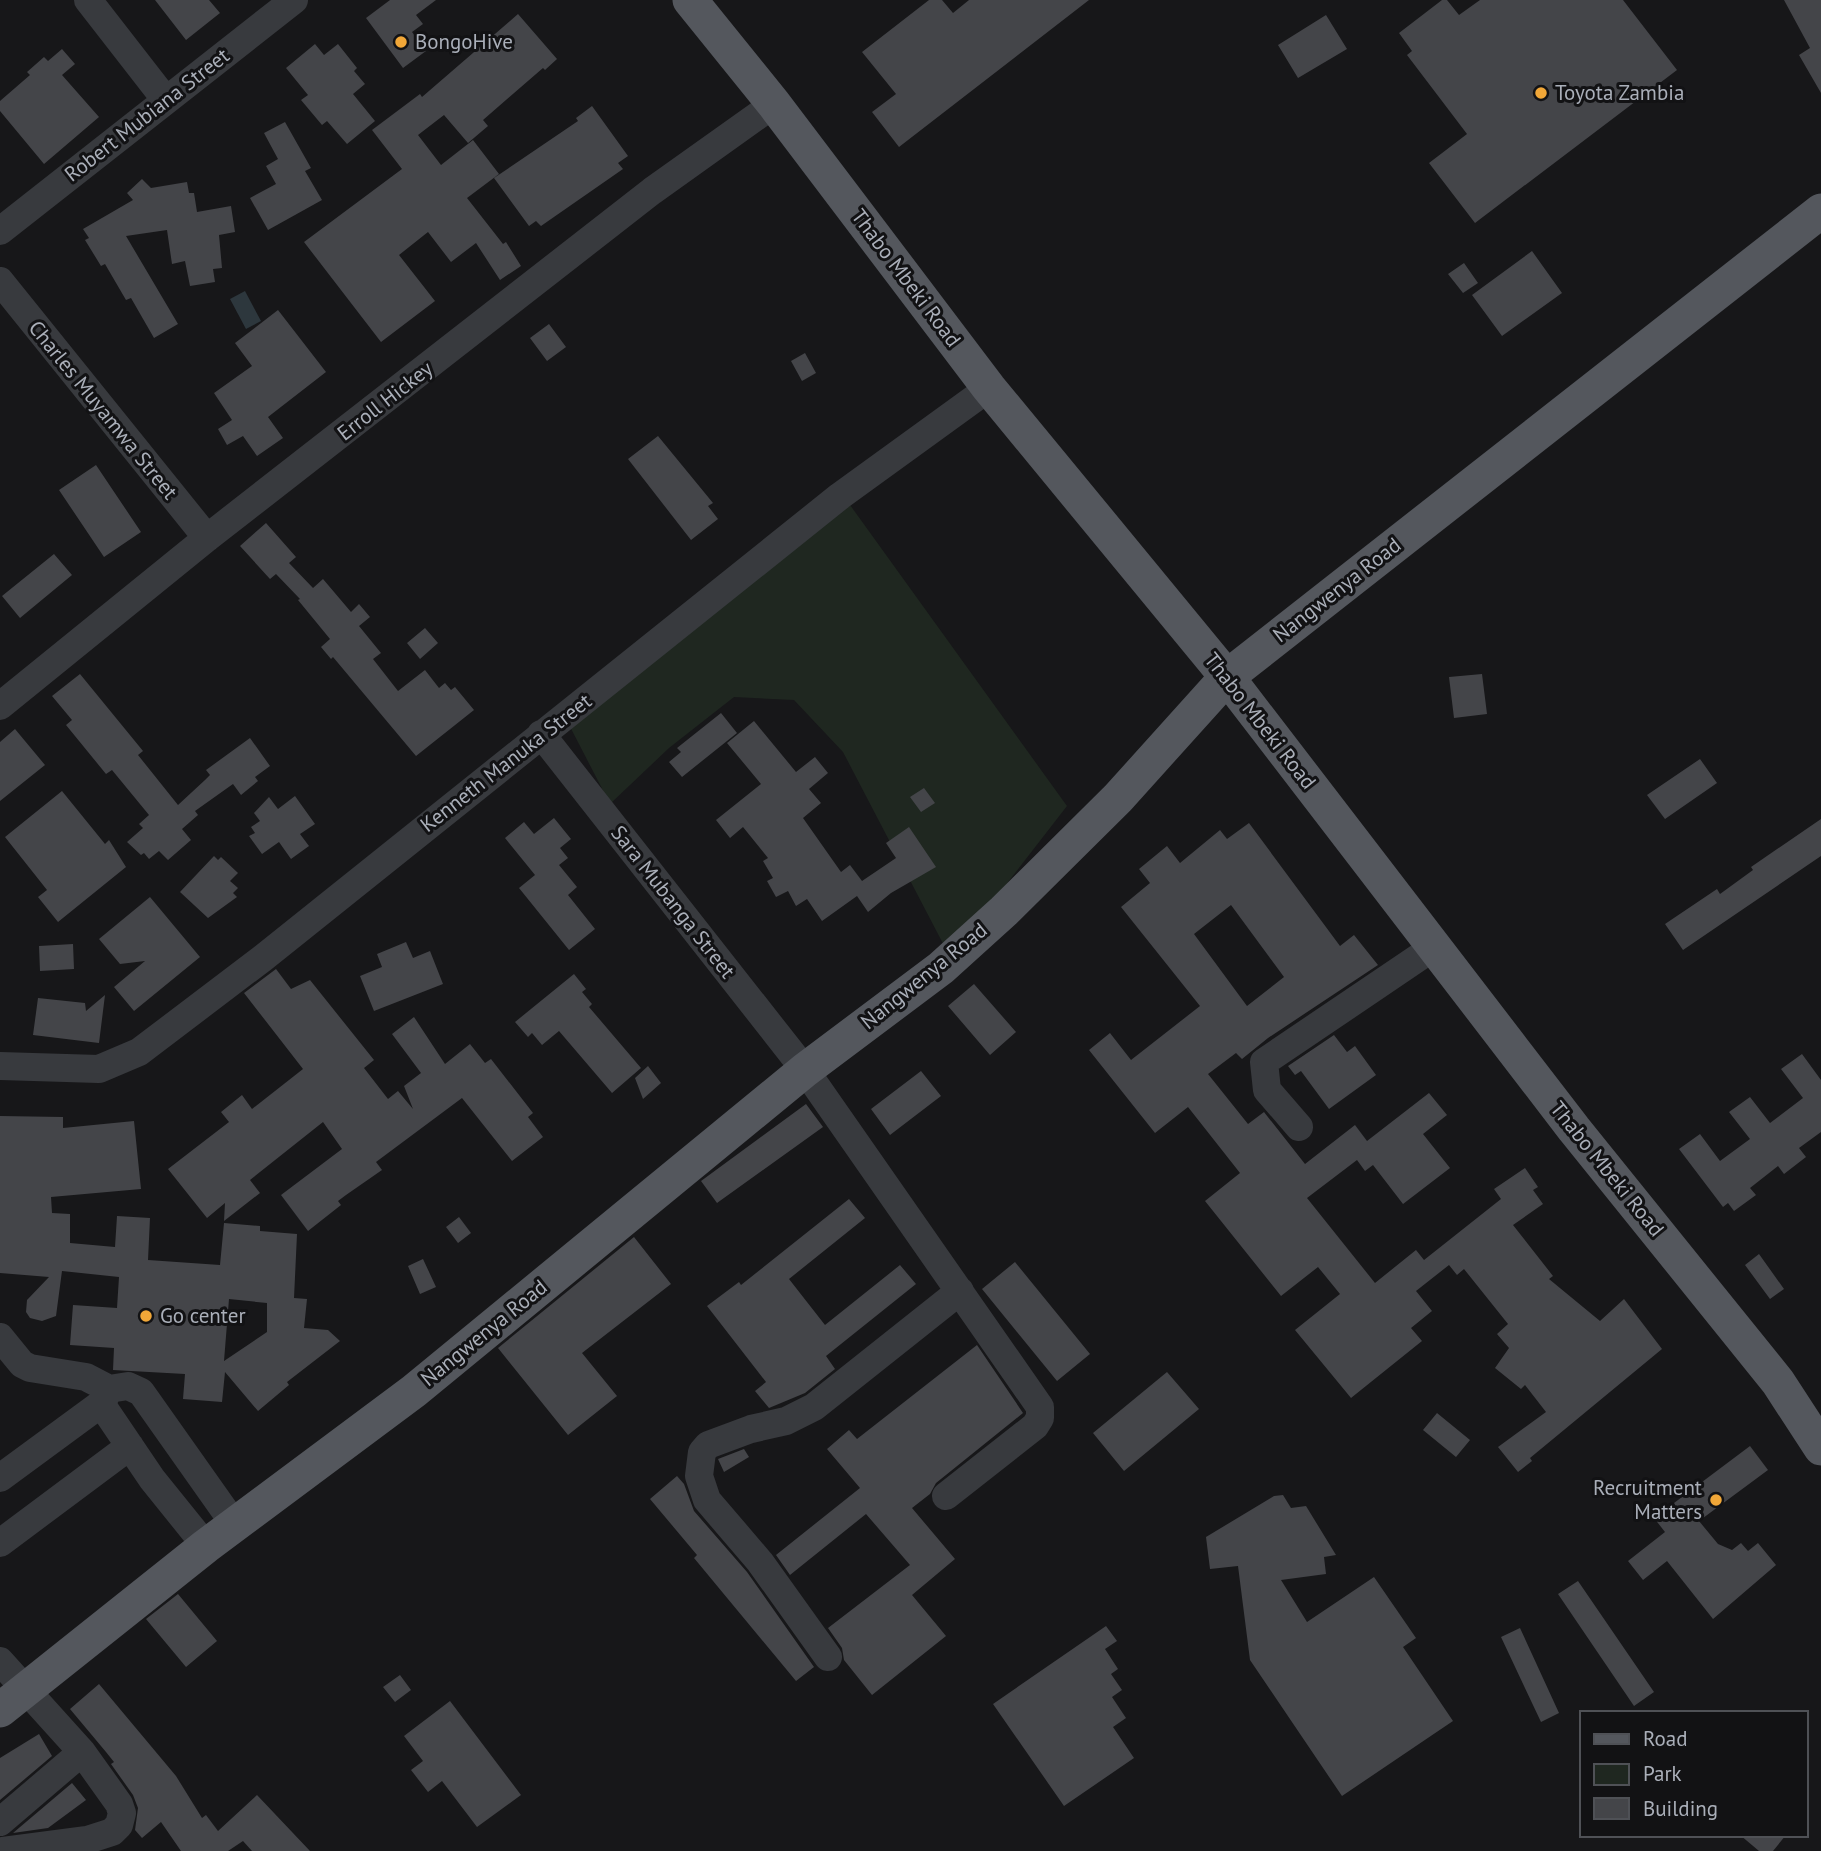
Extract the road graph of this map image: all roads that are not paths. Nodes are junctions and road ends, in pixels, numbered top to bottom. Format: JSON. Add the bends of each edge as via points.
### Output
{"nodes":[{"id":1,"x":88,"y":0,"type":"edge"},
{"id":2,"x":294,"y":0,"type":"edge"},
{"id":3,"x":690,"y":0,"type":"edge"},
{"id":4,"x":165,"y":99,"type":"junction"},
{"id":5,"x":774,"y":104,"type":"junction"},
{"id":6,"x":1821,"y":211,"type":"edge"},
{"id":7,"x":0,"y":231,"type":"edge"},
{"id":8,"x":0,"y":281,"type":"edge"},
{"id":9,"x":989,"y":388,"type":"junction"},
{"id":10,"x":207,"y":538,"type":"junction"},
{"id":11,"x":1227,"y":677,"type":"junction"},
{"id":12,"x":0,"y":706,"type":"edge"},
{"id":13,"x":541,"y":734,"type":"junction"},
{"id":14,"x":1434,"y":947,"type":"junction"},
{"id":15,"x":0,"y":1066,"type":"edge"},
{"id":16,"x":805,"y":1070,"type":"junction"},
{"id":17,"x":1299,"y":1127,"type":"dead end"},
{"id":18,"x":960,"y":1291,"type":"junction"},
{"id":19,"x":0,"y":1336,"type":"edge"},
{"id":20,"x":105,"y":1396,"type":"junction"},
{"id":21,"x":130,"y":1446,"type":"junction"},
{"id":22,"x":1821,"y":1448,"type":"edge"},
{"id":23,"x":0,"y":1478,"type":"edge"},
{"id":24,"x":946,"y":1496,"type":"dead end"},
{"id":25,"x":235,"y":1525,"type":"junction"},
{"id":26,"x":0,"y":1543,"type":"edge"},
{"id":27,"x":206,"y":1546,"type":"junction"},
{"id":28,"x":828,"y":1657,"type":"dead end"},
{"id":29,"x":0,"y":1661,"type":"edge"},
{"id":30,"x":13,"y":1700,"type":"edge"},
{"id":31,"x":82,"y":1752,"type":"junction"},
{"id":32,"x":0,"y":1822,"type":"edge"},
{"id":33,"x":3,"y":1851,"type":"edge"}],
"edges":[{"from":1,"to":4,"type":"street"},
{"from":2,"to":4,"type":"street","name":"Robert Mubiana Street"},
{"from":3,"to":5,"type":"main road","name":"Thabo Mbeki Road"},
{"from":4,"to":7,"type":"street","name":"Robert Mubiana Street"},
{"from":5,"to":9,"type":"main road","name":"Thabo Mbeki Road"},
{"from":5,"to":10,"type":"street","name":"Erroll Hickey","via":[[652,191]]},
{"from":6,"to":11,"type":"main road","name":"Nangwenya Road"},
{"from":8,"to":10,"type":"street","name":"Charles Muyamwa Street"},
{"from":9,"to":11,"type":"main road","name":"Thabo Mbeki Road"},
{"from":9,"to":13,"type":"street","name":"Kenneth Manuka Street","via":[[841,496]]},
{"from":10,"to":12,"type":"street","name":"Erroll Hickey"},
{"from":11,"to":14,"type":"main road","name":"Thabo Mbeki Road"},
{"from":11,"to":16,"type":"main road","name":"Nangwenya Road","via":[[1118,799],[1004,911],[941,968]]},
{"from":13,"to":15,"type":"street","name":"Kenneth Manuka Street","via":[[139,1052],[99,1069]]},
{"from":13,"to":16,"type":"street","name":"Sara Mubanga Street"},
{"from":14,"to":17,"type":"street","via":[[1264,1062],[1267,1090]]},
{"from":14,"to":22,"type":"main road","name":"Thabo Mbeki Road","via":[[1778,1382]]},
{"from":16,"to":18,"type":"street","name":"Sara Mubanga Street"},
{"from":16,"to":25,"type":"main road","name":"Nangwenya Road","via":[[414,1391]]},
{"from":18,"to":24,"type":"street","name":"Sara Mubanga Street","via":[[1035,1397],[1040,1418]]},
{"from":18,"to":28,"type":"street","via":[[814,1407],[786,1421],[708,1445],[702,1452],[699,1476],[707,1500],[760,1562]]},
{"from":19,"to":20,"type":"street","via":[[22,1364],[86,1377]]},
{"from":20,"to":21,"type":"street"},
{"from":20,"to":23,"type":"street"},
{"from":20,"to":25,"type":"street","via":[[128,1386],[141,1392]]},
{"from":21,"to":26,"type":"street"},
{"from":21,"to":27,"type":"street"},
{"from":25,"to":27,"type":"main road","name":"Nangwenya Road"},
{"from":27,"to":30,"type":"main road","name":"Nangwenya Road"},
{"from":29,"to":30,"type":"street"},
{"from":30,"to":31,"type":"street"},
{"from":31,"to":32,"type":"street"},
{"from":31,"to":33,"type":"street","via":[[119,1804],[119,1825],[87,1840]]}]}
